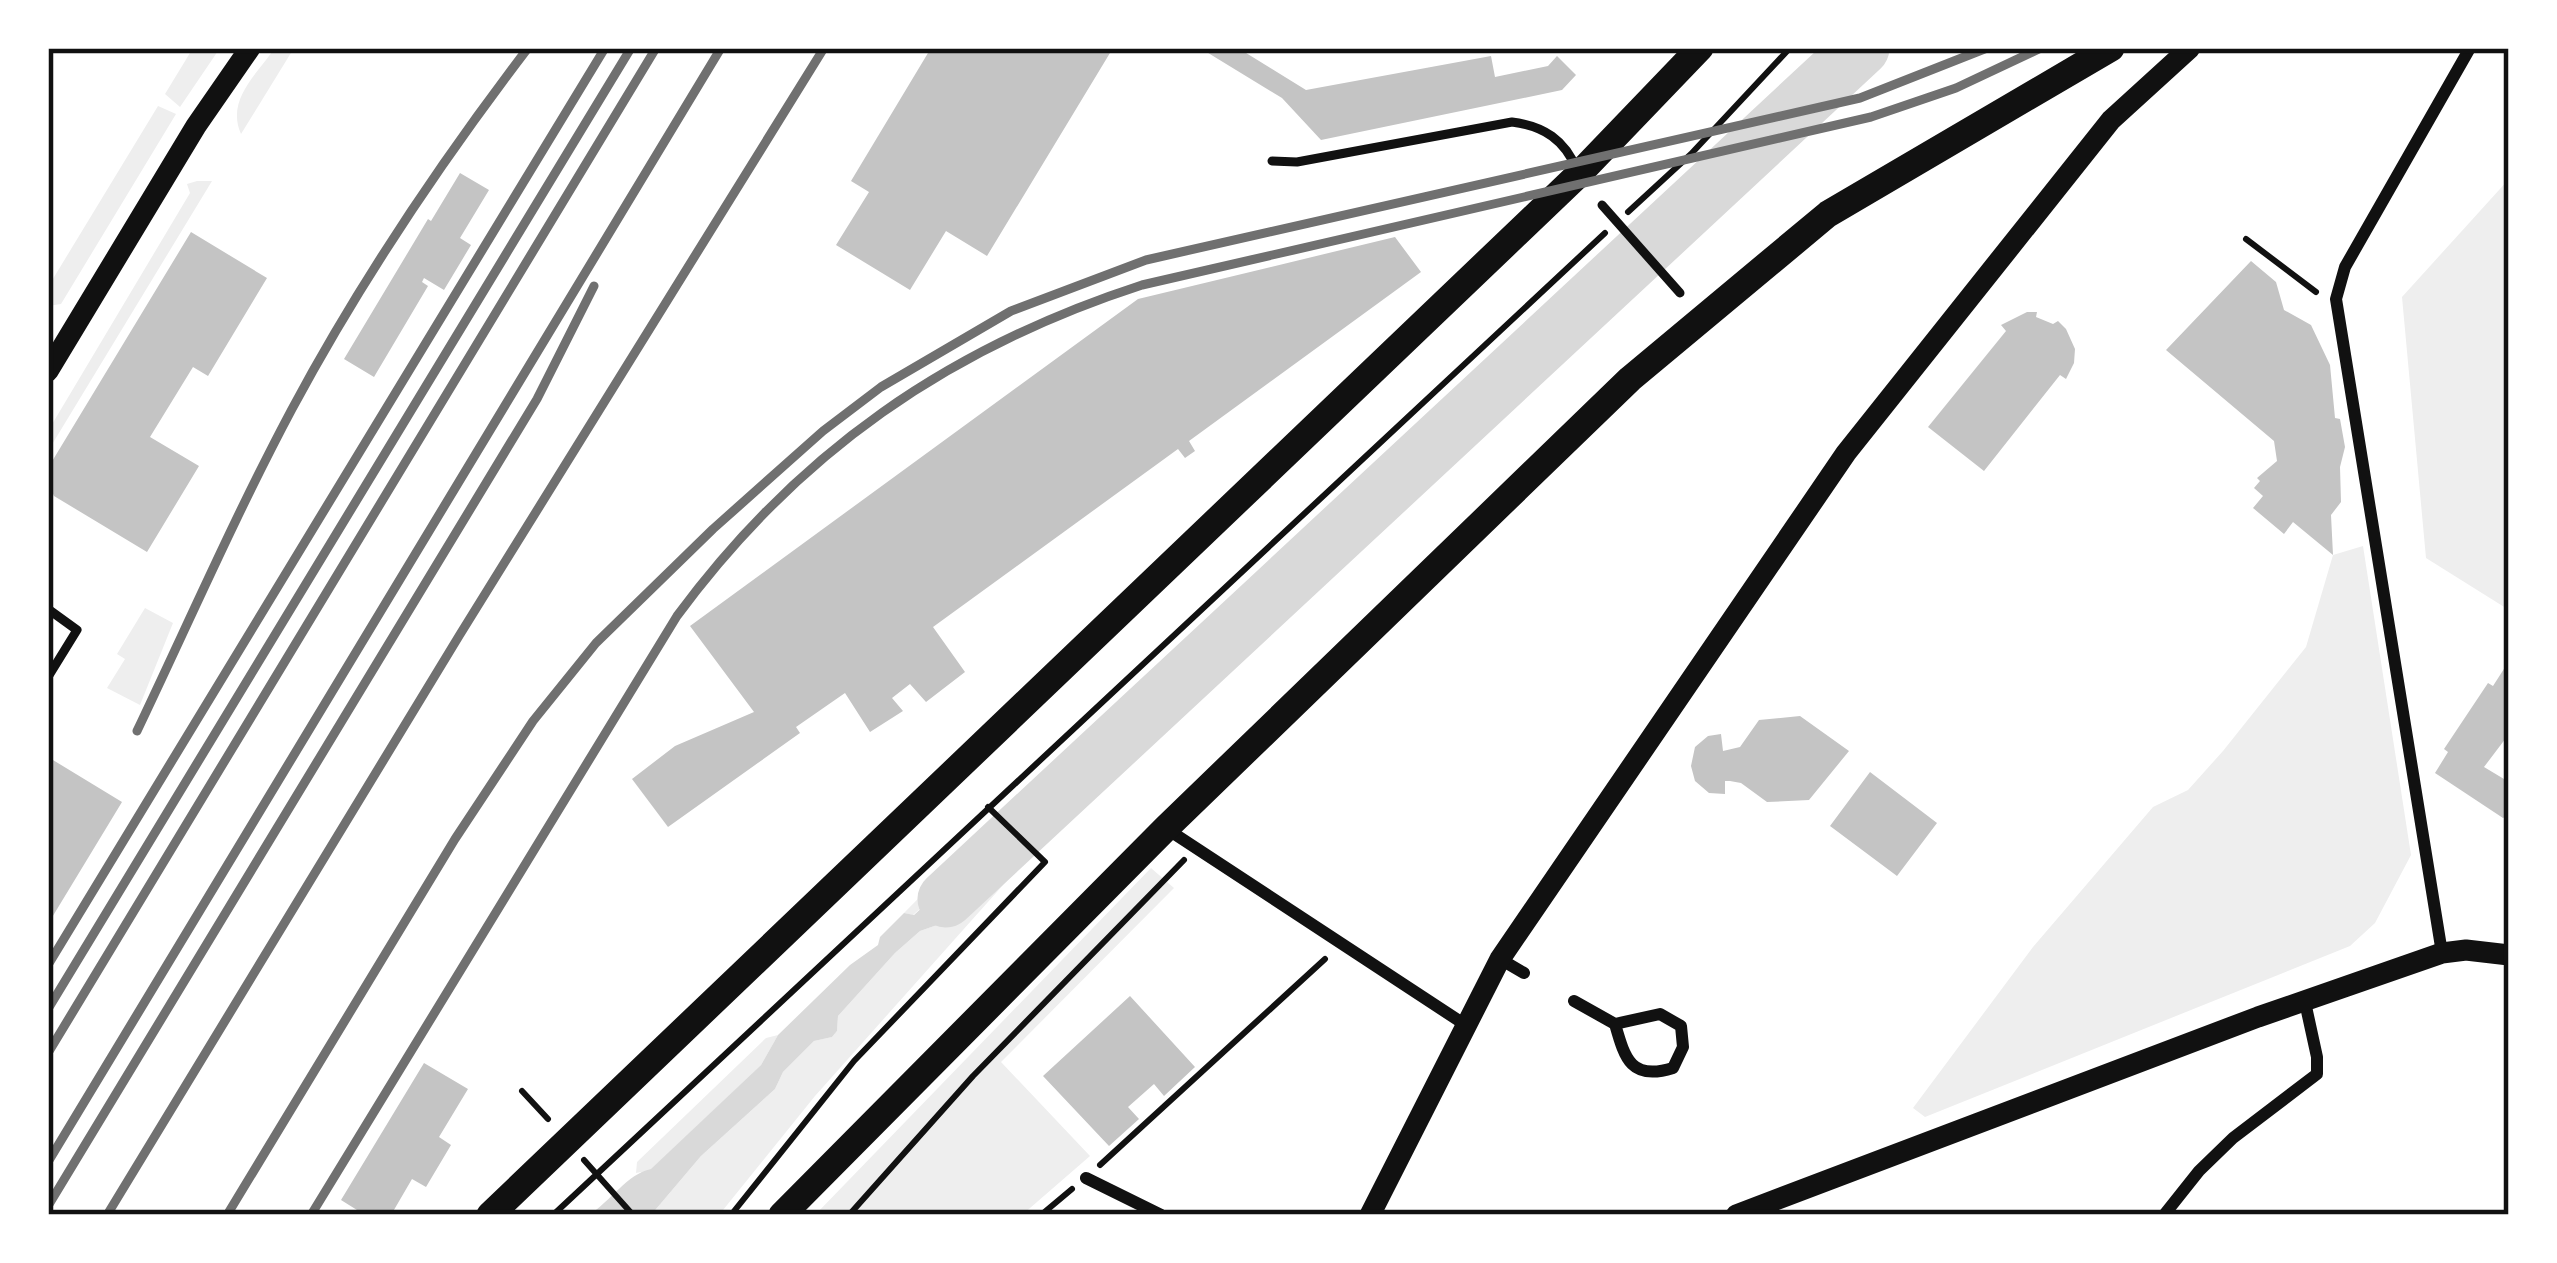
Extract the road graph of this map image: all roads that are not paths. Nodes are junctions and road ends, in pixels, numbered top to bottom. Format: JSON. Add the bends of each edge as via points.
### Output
{"nodes":[{"id":1,"x":250,"y":48,"type":"edge"},
{"id":2,"x":1700,"y":48,"type":"edge"},
{"id":3,"x":2110,"y":48,"type":"edge"},
{"id":4,"x":2189,"y":48,"type":"edge"},
{"id":5,"x":2470,"y":48,"type":"edge"},
{"id":6,"x":1272,"y":161,"type":"dead end"},
{"id":7,"x":1579,"y":174,"type":"junction"},
{"id":8,"x":1602,"y":205,"type":"dead end"},
{"id":9,"x":1680,"y":292,"type":"dead end"},
{"id":10,"x":48,"y":370,"type":"edge"},
{"id":11,"x":48,"y":609,"type":"edge"},
{"id":12,"x":48,"y":677,"type":"edge"},
{"id":13,"x":1166,"y":828,"type":"junction"},
{"id":14,"x":2442,"y":953,"type":"junction"},
{"id":15,"x":2509,"y":955,"type":"edge"},
{"id":16,"x":1500,"y":959,"type":"junction"},
{"id":17,"x":1524,"y":973,"type":"dead end"},
{"id":18,"x":1574,"y":1001,"type":"dead end"},
{"id":19,"x":2305,"y":1002,"type":"junction"},
{"id":20,"x":1464,"y":1024,"type":"junction"},
{"id":21,"x":1615,"y":1024,"type":"junction"},
{"id":22,"x":1086,"y":1178,"type":"road end"},
{"id":23,"x":490,"y":1215,"type":"edge"},
{"id":24,"x":782,"y":1215,"type":"edge"},
{"id":25,"x":1162,"y":1215,"type":"edge"},
{"id":26,"x":1370,"y":1215,"type":"edge"},
{"id":27,"x":1736,"y":1215,"type":"edge"},
{"id":28,"x":2164,"y":1215,"type":"edge"}],
"edges":[{"from":1,"to":10,"type":"street"},
{"from":2,"to":7,"type":"main road"},
{"from":3,"to":13,"type":"main road","via":[[1828,214],[1688,327]]},
{"from":4,"to":16,"type":"street","via":[[2110,120],[1846,453]]},
{"from":5,"to":14,"type":"street","via":[[2345,267],[2336,299]]},
{"from":6,"to":7,"type":"lane","via":[[1512,122],[1569,148]]},
{"from":7,"to":23,"type":"main road"},
{"from":8,"to":9,"type":"lane"},
{"from":11,"to":12,"type":"lane","via":[[77,630]]},
{"from":13,"to":20,"type":"street"},
{"from":13,"to":24,"type":"main road"},
{"from":14,"to":15,"type":"street"},
{"from":14,"to":19,"type":"street"},
{"from":16,"to":17,"type":"street"},
{"from":16,"to":20,"type":"street"},
{"from":18,"to":21,"type":"street"},
{"from":19,"to":27,"type":"street"},
{"from":19,"to":28,"type":"street","via":[[2317,1074],[2233,1138]]},
{"from":20,"to":26,"type":"street"},
{"from":21,"to":21,"type":"street","via":[[1636,1069],[1652,1075],[1673,1068],[1681,1026],[1660,1014]]},
{"from":22,"to":25,"type":"street"}]}
